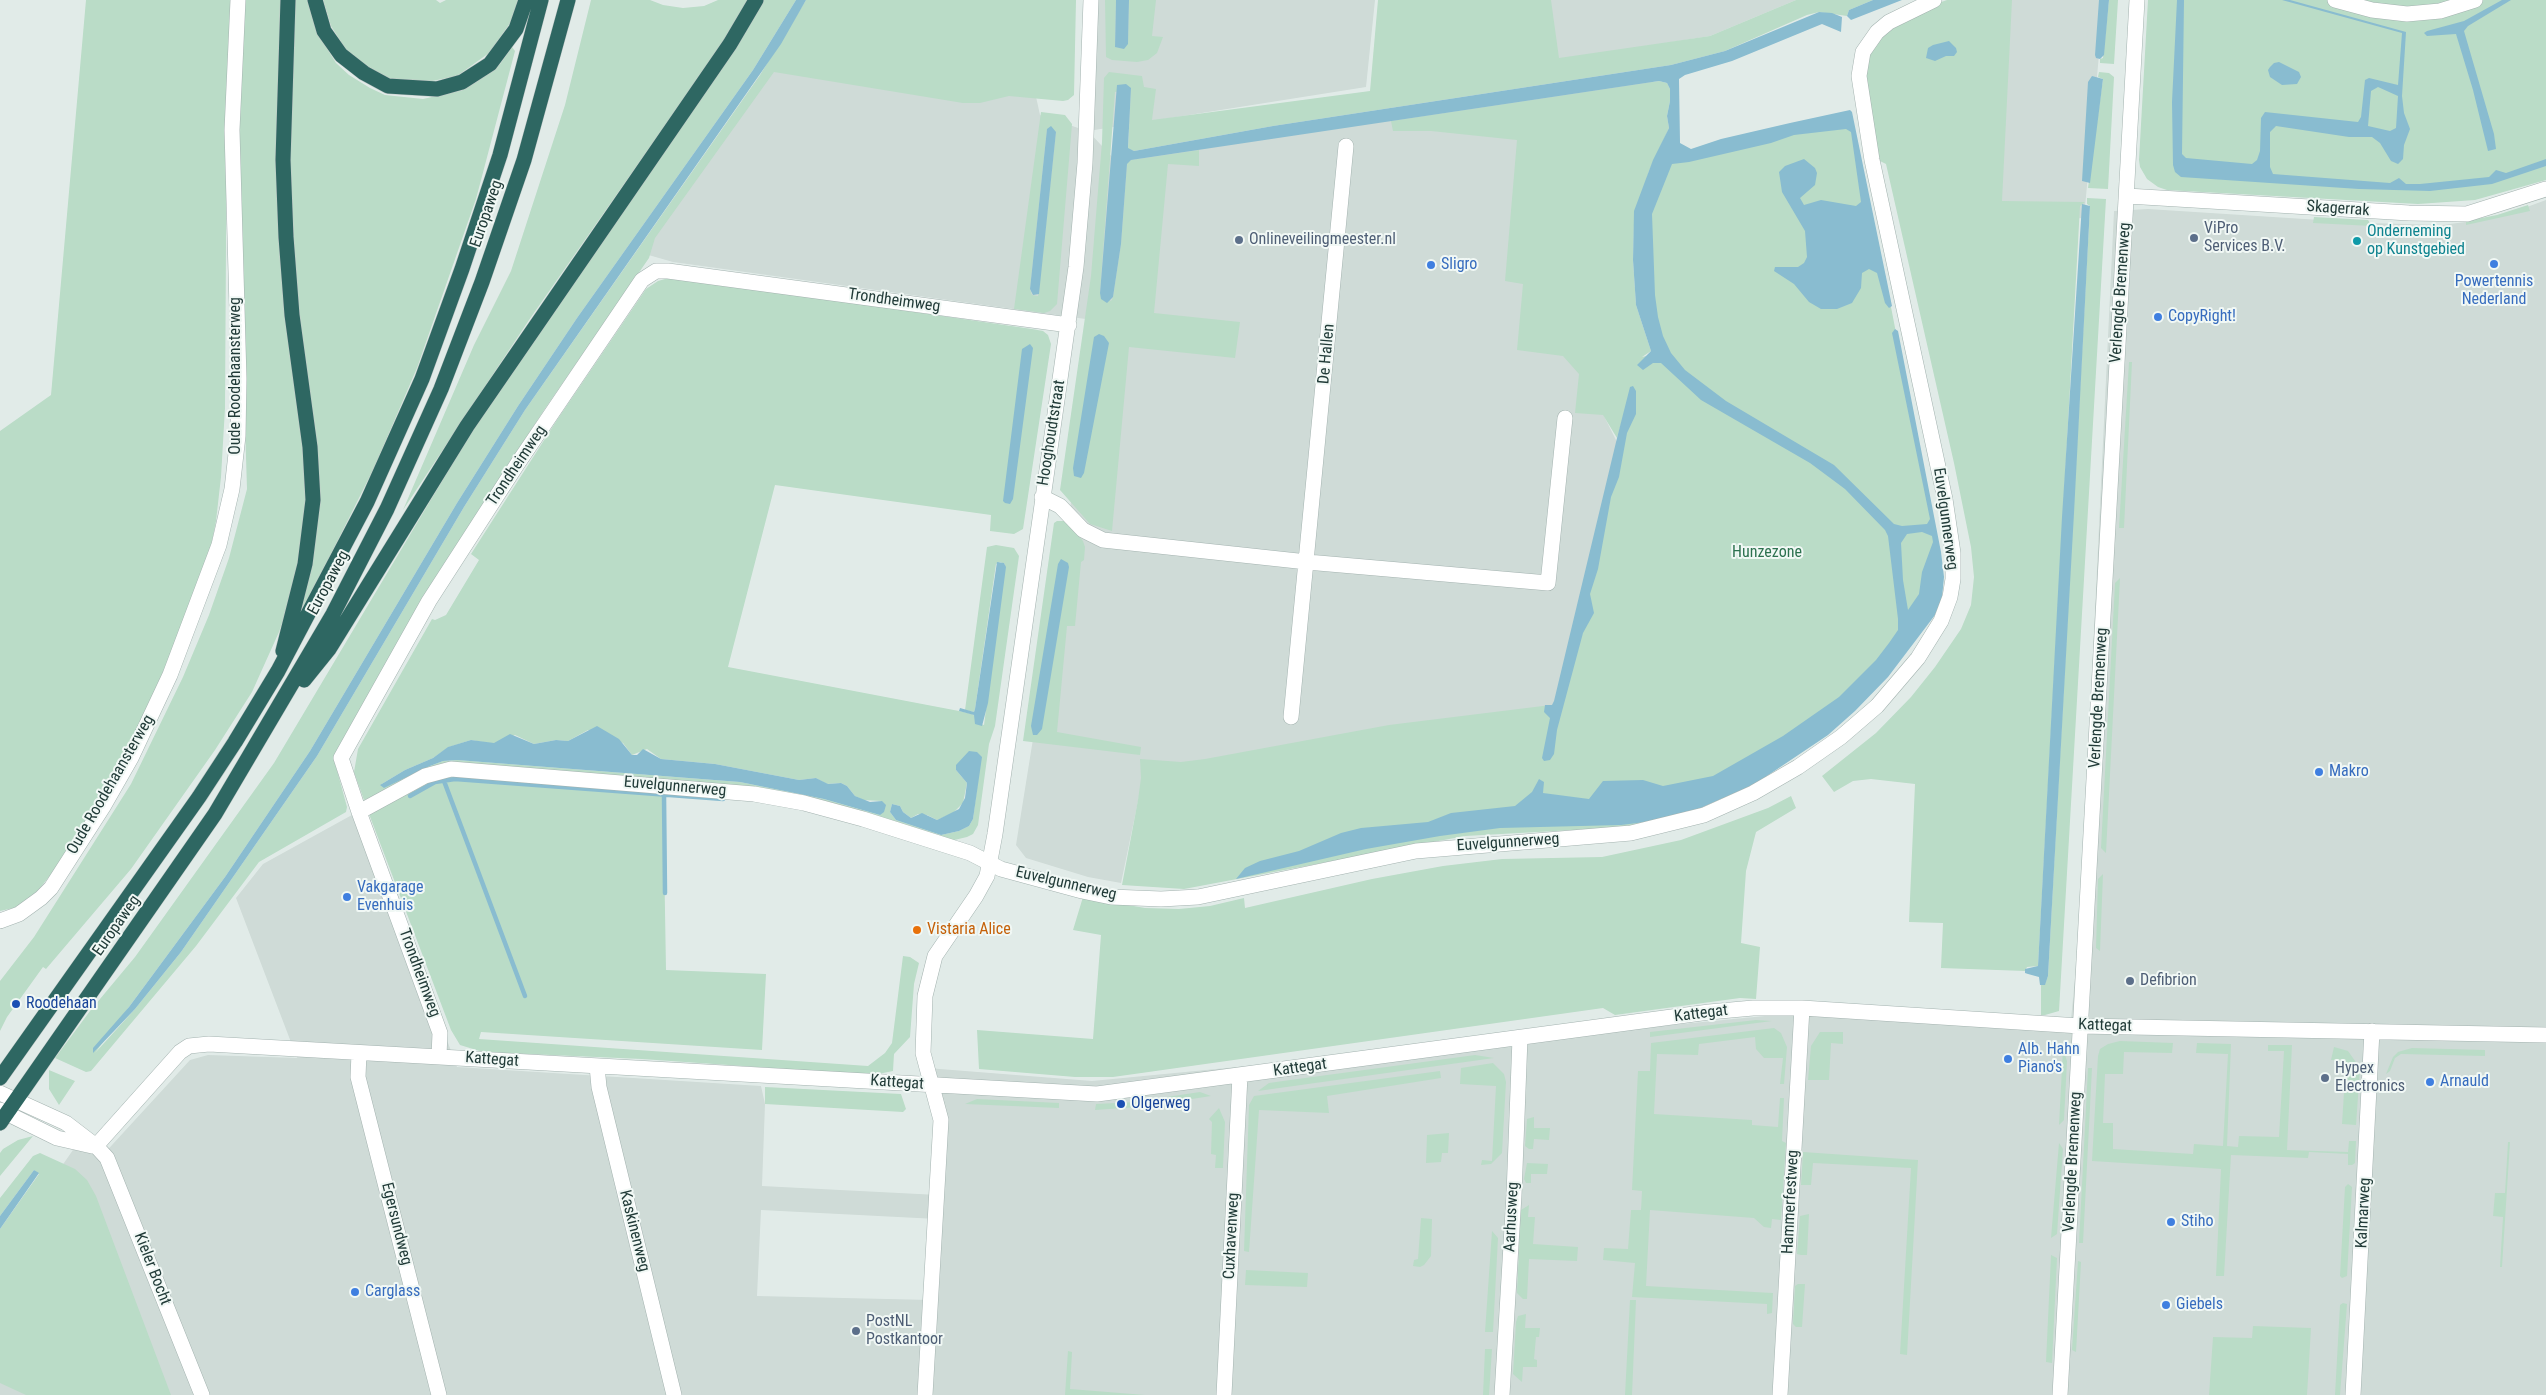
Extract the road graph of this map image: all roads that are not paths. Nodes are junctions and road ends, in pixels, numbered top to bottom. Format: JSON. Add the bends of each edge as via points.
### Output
{"nodes":[{"id":1,"x":238,"y":0,"type":"edge"},
{"id":2,"x":288,"y":0,"type":"edge"},
{"id":3,"x":315,"y":0,"type":"edge"},
{"id":4,"x":526,"y":0,"type":"edge"},
{"id":5,"x":541,"y":0,"type":"edge"},
{"id":6,"x":568,"y":0,"type":"edge"},
{"id":7,"x":756,"y":0,"type":"edge"},
{"id":8,"x":1091,"y":0,"type":"edge"},
{"id":9,"x":1934,"y":0,"type":"edge"},
{"id":10,"x":2137,"y":0,"type":"edge"},
{"id":11,"x":2335,"y":0,"type":"edge"},
{"id":12,"x":2475,"y":0,"type":"edge"},
{"id":13,"x":1346,"y":146,"type":"dead end"},
{"id":14,"x":2546,"y":189,"type":"edge"},
{"id":15,"x":2127,"y":196,"type":"junction"},
{"id":16,"x":1069,"y":325,"type":"junction"},
{"id":17,"x":1565,"y":418,"type":"dead end"},
{"id":18,"x":1042,"y":497,"type":"junction"},
{"id":19,"x":1307,"y":562,"type":"junction"},
{"id":20,"x":278,"y":671,"type":"junction"},
{"id":21,"x":1291,"y":717,"type":"dead end"},
{"id":22,"x":271,"y":720,"type":"junction"},
{"id":23,"x":359,"y":812,"type":"junction"},
{"id":24,"x":990,"y":863,"type":"junction"},
{"id":25,"x":0,"y":921,"type":"edge"},
{"id":26,"x":1802,"y":1008,"type":"junction"},
{"id":27,"x":2080,"y":1026,"type":"junction"},
{"id":28,"x":2372,"y":1031,"type":"junction"},
{"id":29,"x":2546,"y":1035,"type":"edge"},
{"id":30,"x":1520,"y":1038,"type":"junction"},
{"id":31,"x":359,"y":1053,"type":"junction"},
{"id":32,"x":439,"y":1056,"type":"junction"},
{"id":33,"x":597,"y":1066,"type":"junction"},
{"id":34,"x":1240,"y":1076,"type":"junction"},
{"id":35,"x":0,"y":1078,"type":"edge"},
{"id":36,"x":932,"y":1086,"type":"junction"},
{"id":37,"x":0,"y":1093,"type":"edge"},
{"id":38,"x":6,"y":1112,"type":"edge"},
{"id":39,"x":96,"y":1146,"type":"junction"},
{"id":40,"x":202,"y":1395,"type":"edge"},
{"id":41,"x":439,"y":1395,"type":"edge"},
{"id":42,"x":674,"y":1395,"type":"edge"},
{"id":43,"x":925,"y":1395,"type":"edge"},
{"id":44,"x":1224,"y":1395,"type":"edge"},
{"id":45,"x":1502,"y":1395,"type":"edge"},
{"id":46,"x":1780,"y":1395,"type":"edge"},
{"id":47,"x":2060,"y":1395,"type":"edge"},
{"id":48,"x":2354,"y":1395,"type":"edge"}],
"edges":[{"from":1,"to":25,"type":"street","name":"Oude Roodehaansterweg","via":[[232,130],[238,436],[232,489],[219,545],[170,675],[131,758],[51,888],[31,908]]},
{"from":2,"to":20,"type":"highway","via":[[283,160],[286,237],[292,315],[309,432],[313,500],[305,564]]},
{"from":3,"to":4,"type":"highway","via":[[324,30],[335,47],[364,73],[388,86],[437,89],[462,82],[490,64],[516,29]]},
{"from":5,"to":20,"type":"highway","name":"Europaweg","via":[[500,154],[422,379],[366,502]]},
{"from":6,"to":22,"type":"highway","name":"Europaweg","via":[[524,160],[441,389],[387,509],[333,614]]},
{"from":7,"to":22,"type":"highway","via":[[730,44],[467,426],[329,649]]},
{"from":8,"to":16,"type":"street","name":"Hooghoudtstraat","via":[[1086,163]]},
{"from":9,"to":24,"type":"street","name":"Euvelgunnerweg","via":[[1876,32],[1863,52],[1859,82],[1872,160],[1945,499],[1953,553],[1953,579],[1946,610],[1928,643],[1892,690],[1859,722],[1798,766],[1729,805],[1686,820],[1631,832],[1416,851],[1198,897],[1161,900],[1111,897],[1082,891],[1001,869]]},
{"from":10,"to":15,"type":"street","name":"Verlengde Bremenweg"},
{"from":11,"to":12,"type":"street","via":[[2372,10],[2407,14],[2440,11]]},
{"from":13,"to":19,"type":"street","name":"De Hallen"},
{"from":14,"to":15,"type":"street","name":"Skagerrak","via":[[2467,214]]},
{"from":15,"to":27,"type":"street","name":"Verlengde Bremenweg"},
{"from":16,"to":18,"type":"street","name":"Hooghoudtstraat"},
{"from":16,"to":23,"type":"street","name":"Trondheimweg","via":[[668,271],[656,271],[642,280],[429,601],[341,758]]},
{"from":17,"to":19,"type":"street","via":[[1548,583]]},
{"from":18,"to":19,"type":"street","via":[[1060,506],[1083,530],[1103,540]]},
{"from":18,"to":24,"type":"street","name":"Hooghoudtstraat","via":[[1032,591]]},
{"from":19,"to":21,"type":"street","name":"De Hallen"},
{"from":20,"to":35,"type":"highway","name":"Europaweg","via":[[199,797]]},
{"from":22,"to":38,"type":"highway","name":"Europaweg","via":[[215,814]]},
{"from":23,"to":24,"type":"street","name":"Euvelgunnerweg","via":[[425,776],[461,769],[779,798],[891,827],[962,850]]},
{"from":23,"to":32,"type":"street","name":"Trondheimweg","via":[[440,1033]]},
{"from":24,"to":36,"type":"street","via":[[981,888],[946,937],[931,967],[923,1044]]},
{"from":26,"to":27,"type":"street","name":"Kattegat"},
{"from":26,"to":30,"type":"street","name":"Kattegat","via":[[1710,1012]]},
{"from":26,"to":46,"type":"street","name":"Hammerfestweg"},
{"from":27,"to":28,"type":"street","name":"Kattegat"},
{"from":27,"to":47,"type":"street","name":"Verlengde Bremenweg"},
{"from":28,"to":29,"type":"street","name":"Kattegat"},
{"from":28,"to":48,"type":"street","name":"Kalmarweg"},
{"from":30,"to":34,"type":"street","name":"Kattegat"},
{"from":30,"to":45,"type":"street","name":"Aarhusweg"},
{"from":31,"to":32,"type":"street","name":"Kattegat"},
{"from":31,"to":39,"type":"street","name":"Kattegat","via":[[209,1044],[190,1046],[180,1052]]},
{"from":31,"to":41,"type":"street","name":"Egersundweg","via":[[358,1077]]},
{"from":32,"to":33,"type":"street","name":"Kattegat"},
{"from":33,"to":36,"type":"street","name":"Kattegat"},
{"from":33,"to":42,"type":"street","name":"Kaskinenweg","via":[[599,1086]]},
{"from":34,"to":36,"type":"street","name":"Kattegat","via":[[1098,1094]]},
{"from":34,"to":44,"type":"street","name":"Cuxhavenweg"},
{"from":36,"to":43,"type":"street","via":[[941,1120]]},
{"from":37,"to":38,"type":"street","name":"Kieler Bocht"},
{"from":38,"to":39,"type":"street","name":"Kieler Bocht","via":[[66,1123]]},
{"from":39,"to":40,"type":"street","name":"Kieler Bocht","via":[[112,1166]]}]}
